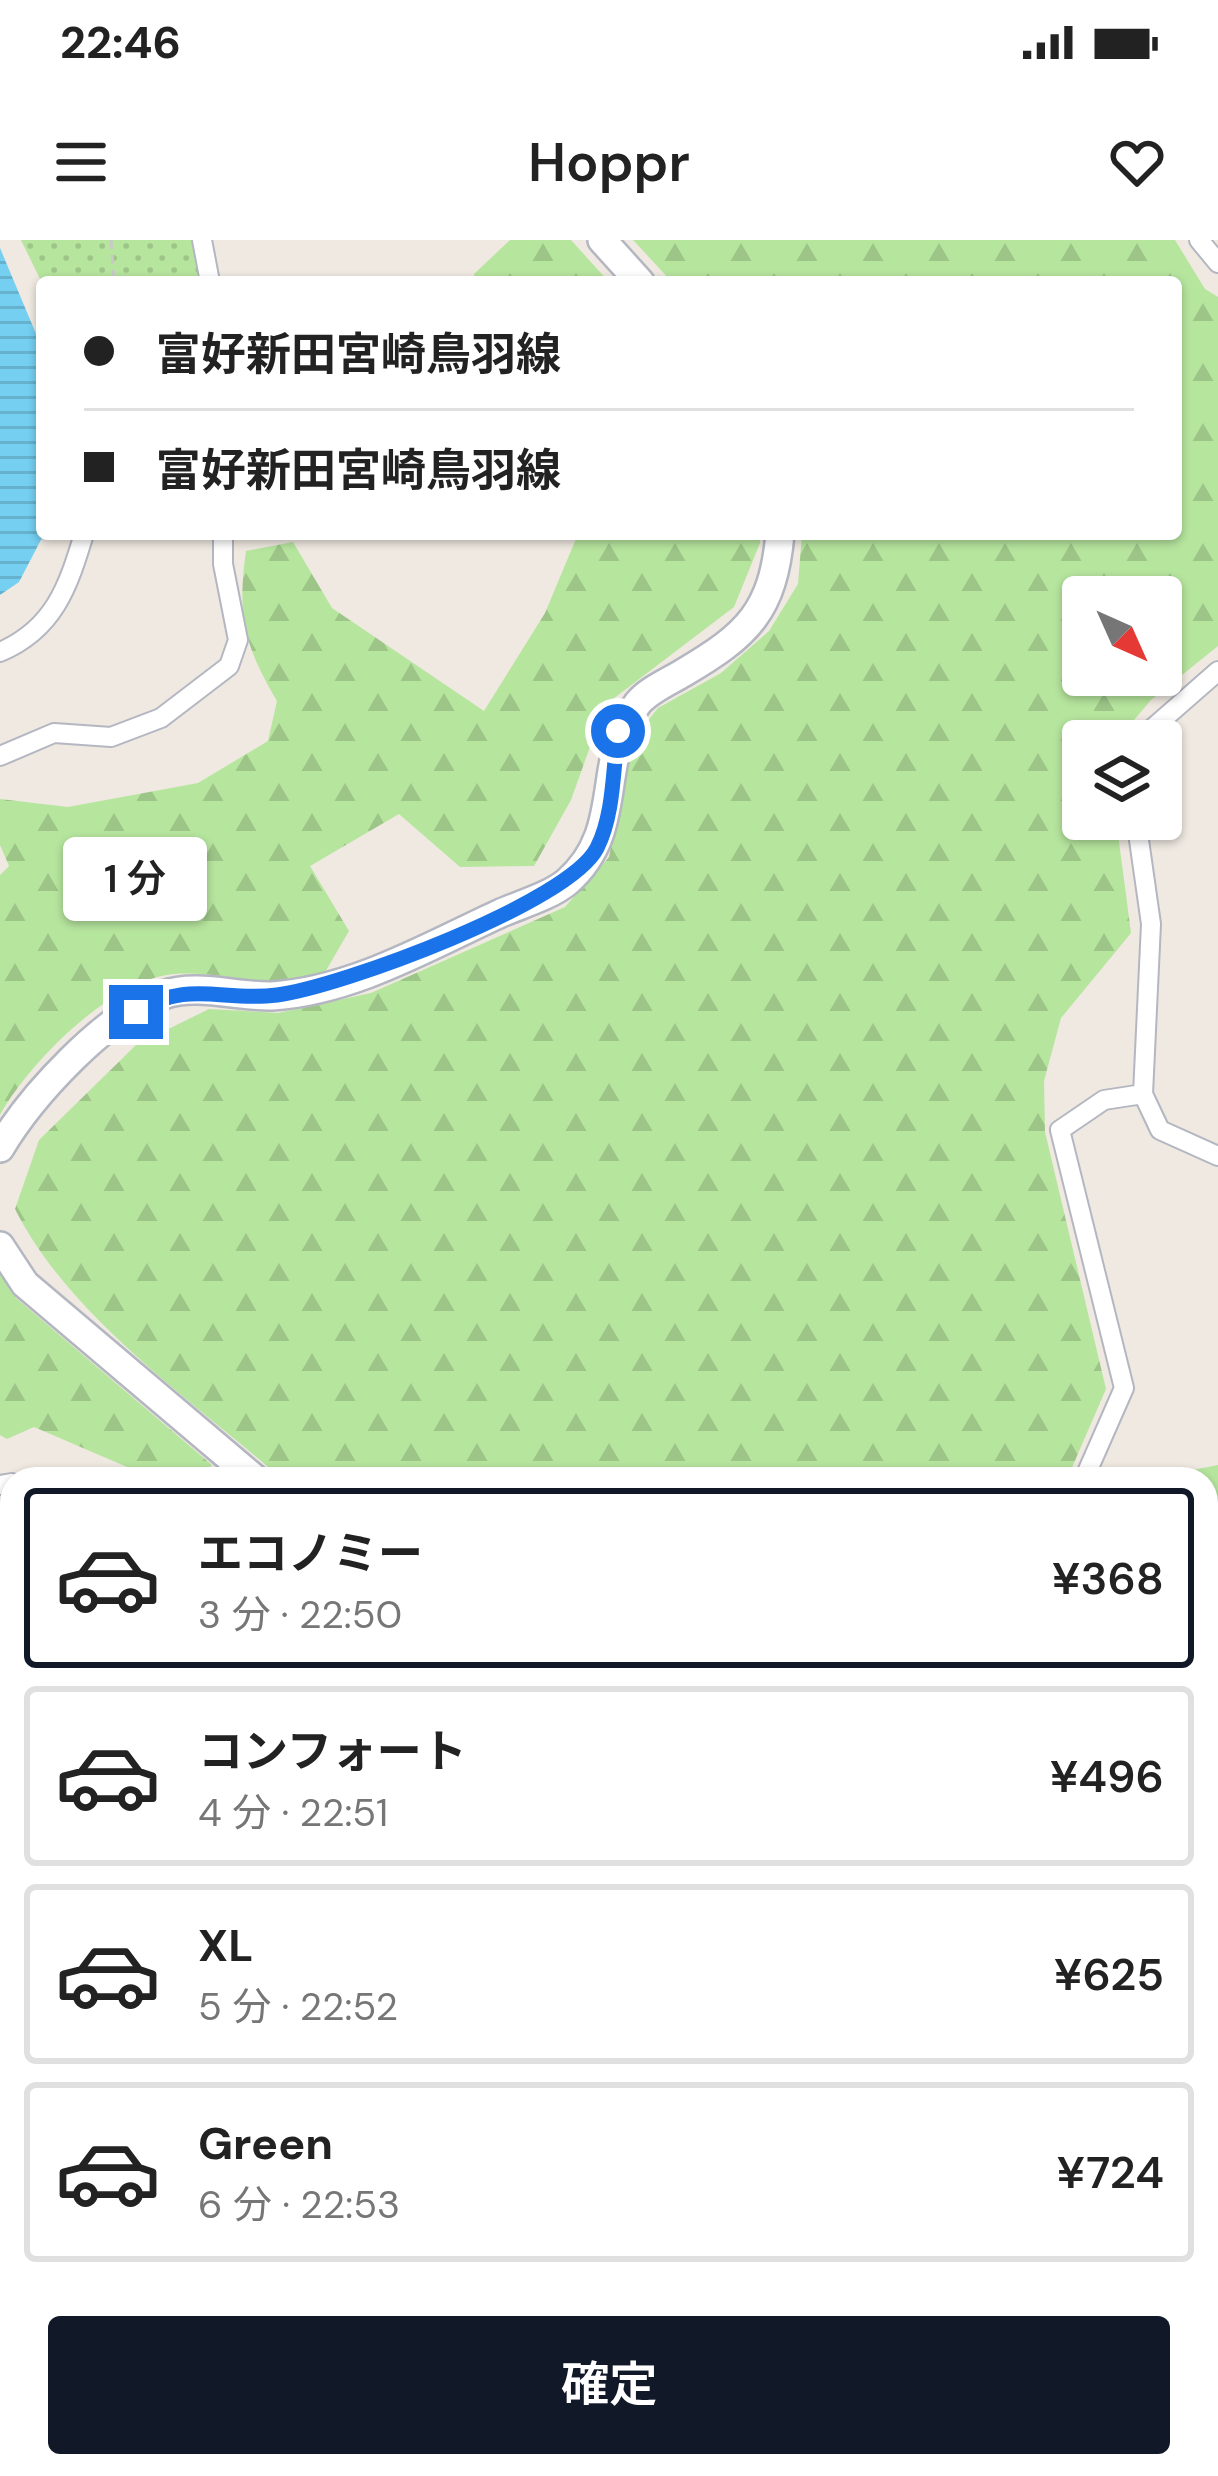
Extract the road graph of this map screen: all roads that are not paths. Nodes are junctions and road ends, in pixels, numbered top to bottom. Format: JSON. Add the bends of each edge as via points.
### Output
{"nodes":[{"id":1,"x":202,"y":240,"type":"edge"},
{"id":2,"x":602,"y":240,"type":"edge"},
{"id":3,"x":1199,"y":240,"type":"edge"},
{"id":4,"x":1218,"y":263,"type":"edge"},
{"id":5,"x":209,"y":276,"type":"edge"},
{"id":6,"x":635,"y":276,"type":"edge"},
{"id":7,"x":82,"y":540,"type":"edge"},
{"id":8,"x":223,"y":540,"type":"edge"},
{"id":9,"x":779,"y":540,"type":"edge"},
{"id":10,"x":0,"y":652,"type":"edge"},
{"id":11,"x":1218,"y":671,"type":"edge"},
{"id":12,"x":1162,"y":720,"type":"edge"},
{"id":13,"x":0,"y":756,"type":"edge"},
{"id":14,"x":1139,"y":840,"type":"edge"},
{"id":15,"x":1143,"y":1094,"type":"junction"},
{"id":16,"x":0,"y":1148,"type":"edge"},
{"id":17,"x":1218,"y":1156,"type":"edge"},
{"id":18,"x":0,"y":1246,"type":"edge"},
{"id":19,"x":241,"y":1467,"type":"edge"},
{"id":20,"x":1089,"y":1467,"type":"edge"}],
"edges":[{"from":1,"to":5,"type":"street"},
{"from":2,"to":6,"type":"main road"},
{"from":3,"to":4,"type":"street"},
{"from":7,"to":10,"type":"street","via":[[65,598],[40,628]]},
{"from":8,"to":13,"type":"street","via":[[238,640],[229,666],[161,718],[110,737],[53,733]]},
{"from":9,"to":16,"type":"main road","via":[[776,577],[756,622],[642,698],[618,731],[596,850],[564,885],[329,986],[271,996],[164,994],[107,1030],[22,1110]]},
{"from":11,"to":12,"type":"street"},
{"from":14,"to":15,"type":"street","via":[[1151,924]]},
{"from":15,"to":17,"type":"street","via":[[1160,1130]]},
{"from":15,"to":20,"type":"street","via":[[1104,1100],[1060,1130],[1124,1388]]},
{"from":18,"to":19,"type":"main road","via":[[25,1284]]}]}
